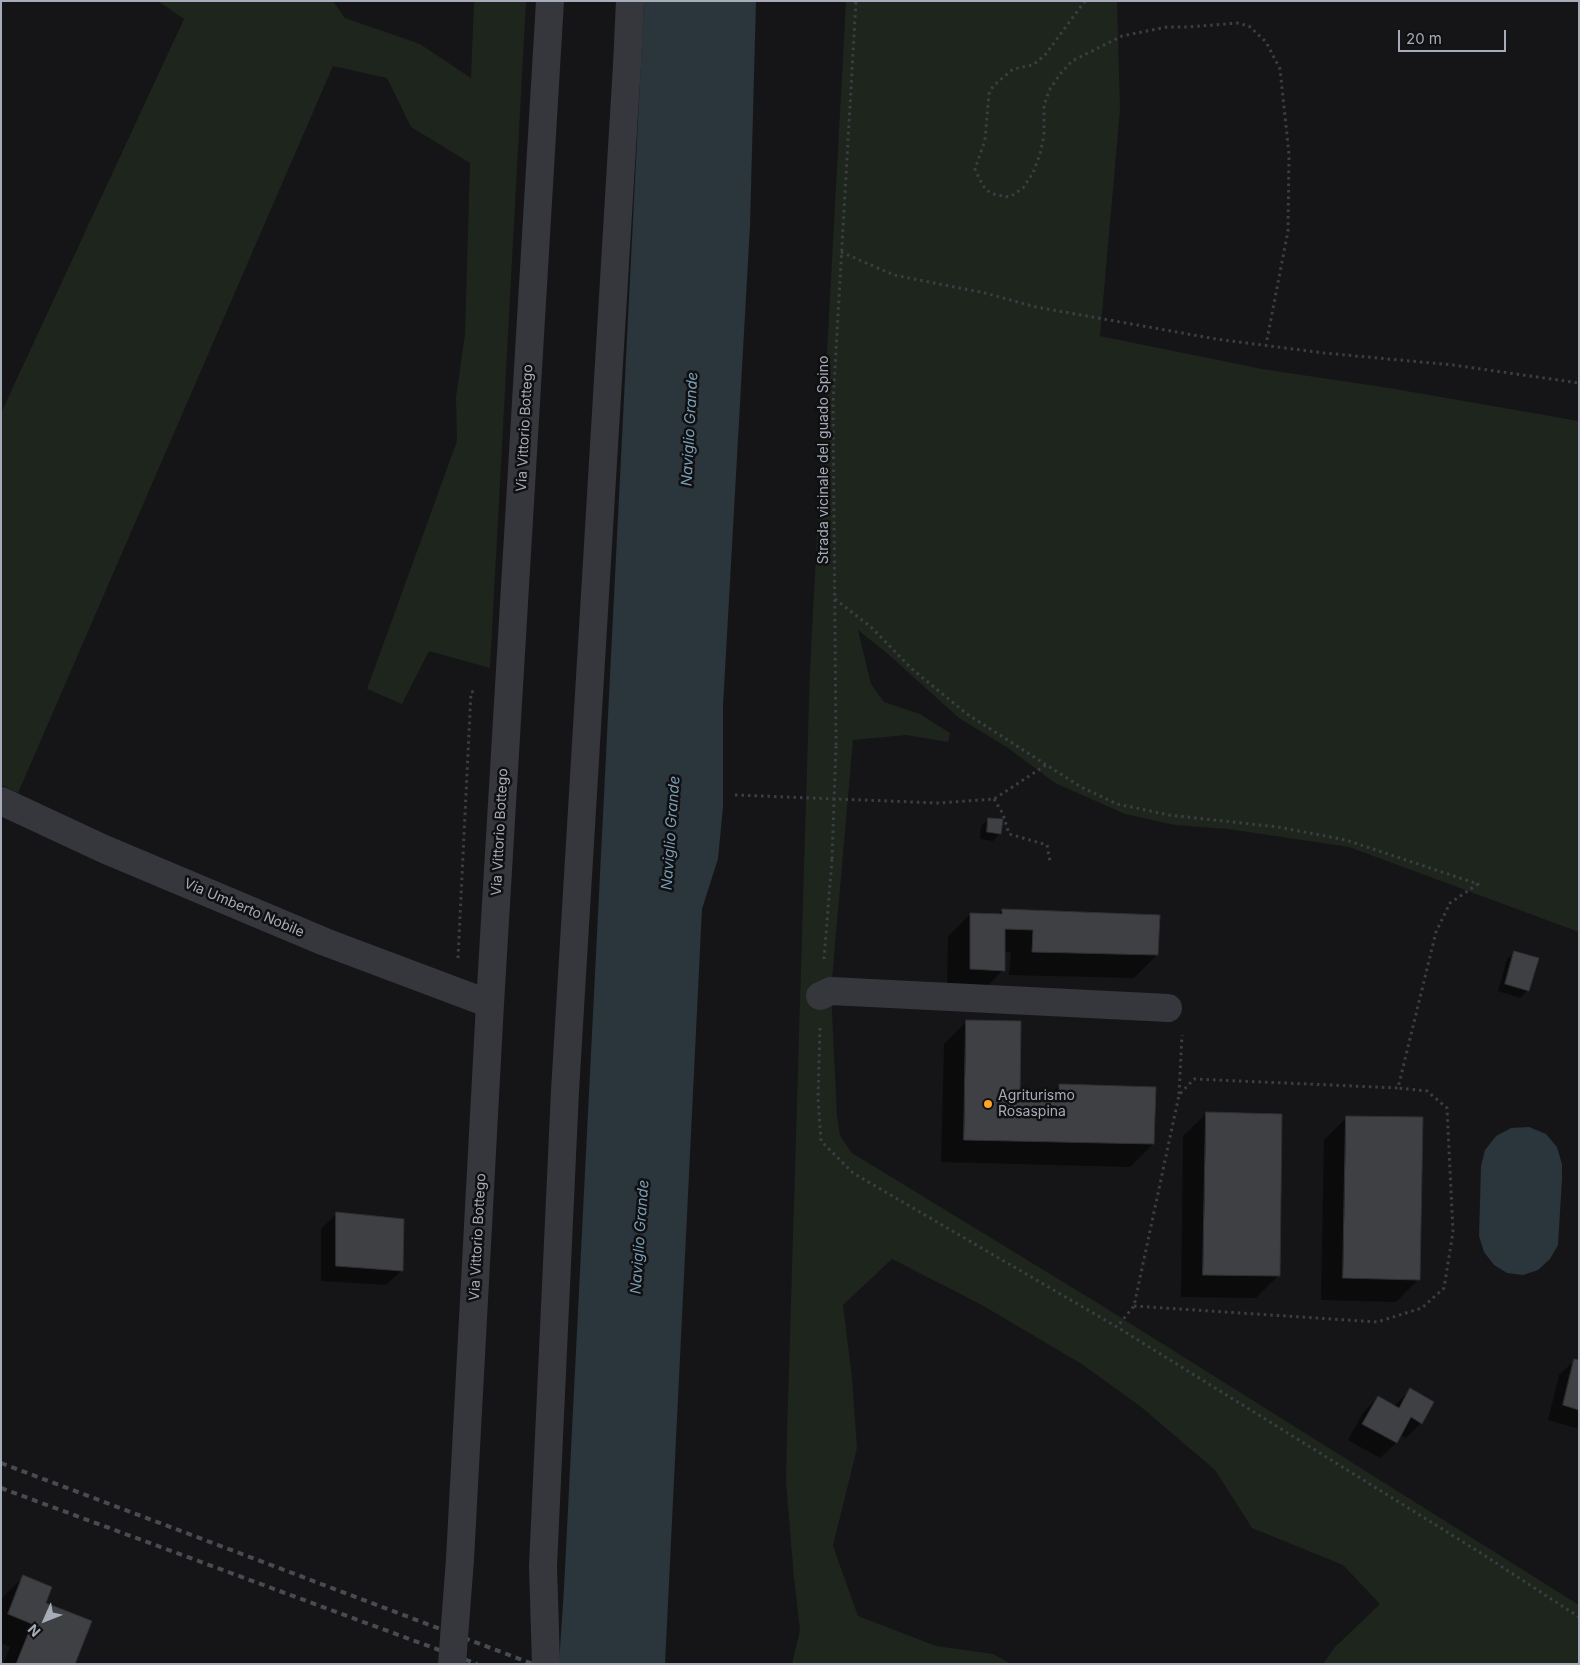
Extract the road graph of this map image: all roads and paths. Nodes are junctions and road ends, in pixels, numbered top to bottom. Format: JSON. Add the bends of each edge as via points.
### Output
{"nodes":[{"id":1,"x":550,"y":1,"type":"edge"},
{"id":2,"x":630,"y":1,"type":"edge"},
{"id":3,"x":856,"y":1,"type":"edge"},
{"id":4,"x":1085,"y":1,"type":"edge"},
{"id":5,"x":841,"y":252,"type":"junction"},
{"id":6,"x":1266,"y":345,"type":"junction"},
{"id":7,"x":1579,"y":383,"type":"edge"},
{"id":8,"x":835,"y":599,"type":"junction"},
{"id":9,"x":1046,"y":765,"type":"junction"},
{"id":10,"x":734,"y":795,"type":"dead end"},
{"id":11,"x":994,"y":799,"type":"junction"},
{"id":12,"x":1,"y":801,"type":"edge"},
{"id":13,"x":832,"y":859,"type":"dead end"},
{"id":14,"x":1050,"y":861,"type":"dead end"},
{"id":15,"x":820,"y":996,"type":"dead end"},
{"id":16,"x":490,"y":1004,"type":"junction"},
{"id":17,"x":1168,"y":1008,"type":"joint"},
{"id":18,"x":1398,"y":1088,"type":"junction"},
{"id":19,"x":1179,"y":1095,"type":"junction"},
{"id":20,"x":820,"y":1141,"type":"dead end"},
{"id":21,"x":1134,"y":1306,"type":"junction"},
{"id":22,"x":1117,"y":1327,"type":"junction"},
{"id":23,"x":1579,"y":1616,"type":"edge"},
{"id":24,"x":452,"y":1664,"type":"edge"},
{"id":25,"x":546,"y":1664,"type":"edge"}],
"edges":[{"from":1,"to":16,"type":"street","name":"Via Vittorio Bottego"},
{"from":2,"to":25,"type":"street","via":[[565,1091],[543,1566]]},
{"from":3,"to":5,"type":"path","name":"Strada vicinale del guado Spino"},
{"from":4,"to":6,"type":"path","via":[[1045,55],[1033,65],[1013,69],[993,86],[989,94],[985,140],[975,169],[982,186],[992,195],[1010,197],[1023,188],[1040,154],[1044,136],[1044,105],[1050,89],[1072,61],[1122,36],[1167,27],[1237,23],[1249,26],[1266,42],[1280,69],[1288,154],[1288,231]]},
{"from":5,"to":6,"type":"path","via":[[894,275],[1036,307]]},
{"from":5,"to":8,"type":"path","name":"Strada vicinale del guado Spino","via":[[833,403]]},
{"from":6,"to":7,"type":"path","via":[[1454,365]]},
{"from":8,"to":9,"type":"path","via":[[967,714]]},
{"from":8,"to":13,"type":"path","name":"Strada vicinale del guado Spino","bridge":true,"via":[[836,745]]},
{"from":9,"to":11,"type":"path"},
{"from":9,"to":18,"type":"path","via":[[1117,804],[1169,815],[1278,826],[1346,840],[1478,884],[1450,904],[1436,932]]},
{"from":10,"to":11,"type":"path","via":[[939,802]]},
{"from":11,"to":14,"type":"path","via":[[1004,814],[1009,834],[1047,845]]},
{"from":12,"to":16,"type":"street","name":"Via Umberto Nobile","via":[[104,849],[325,942]]},
{"from":15,"to":17,"type":"street","via":[[831,991]]},
{"from":16,"to":24,"type":"street","name":"Via Vittorio Bottego","bridge":true},
{"from":17,"to":19,"type":"path","via":[[1178,1019],[1182,1032]]},
{"from":18,"to":19,"type":"path","via":[[1194,1079]]},
{"from":18,"to":21,"type":"path","via":[[1427,1091],[1447,1108],[1453,1232],[1444,1288],[1422,1308],[1377,1322]]},
{"from":19,"to":21,"type":"path"},
{"from":20,"to":22,"type":"path","via":[[853,1173]]},
{"from":21,"to":22,"type":"path"},
{"from":22,"to":23,"type":"path"}]}
